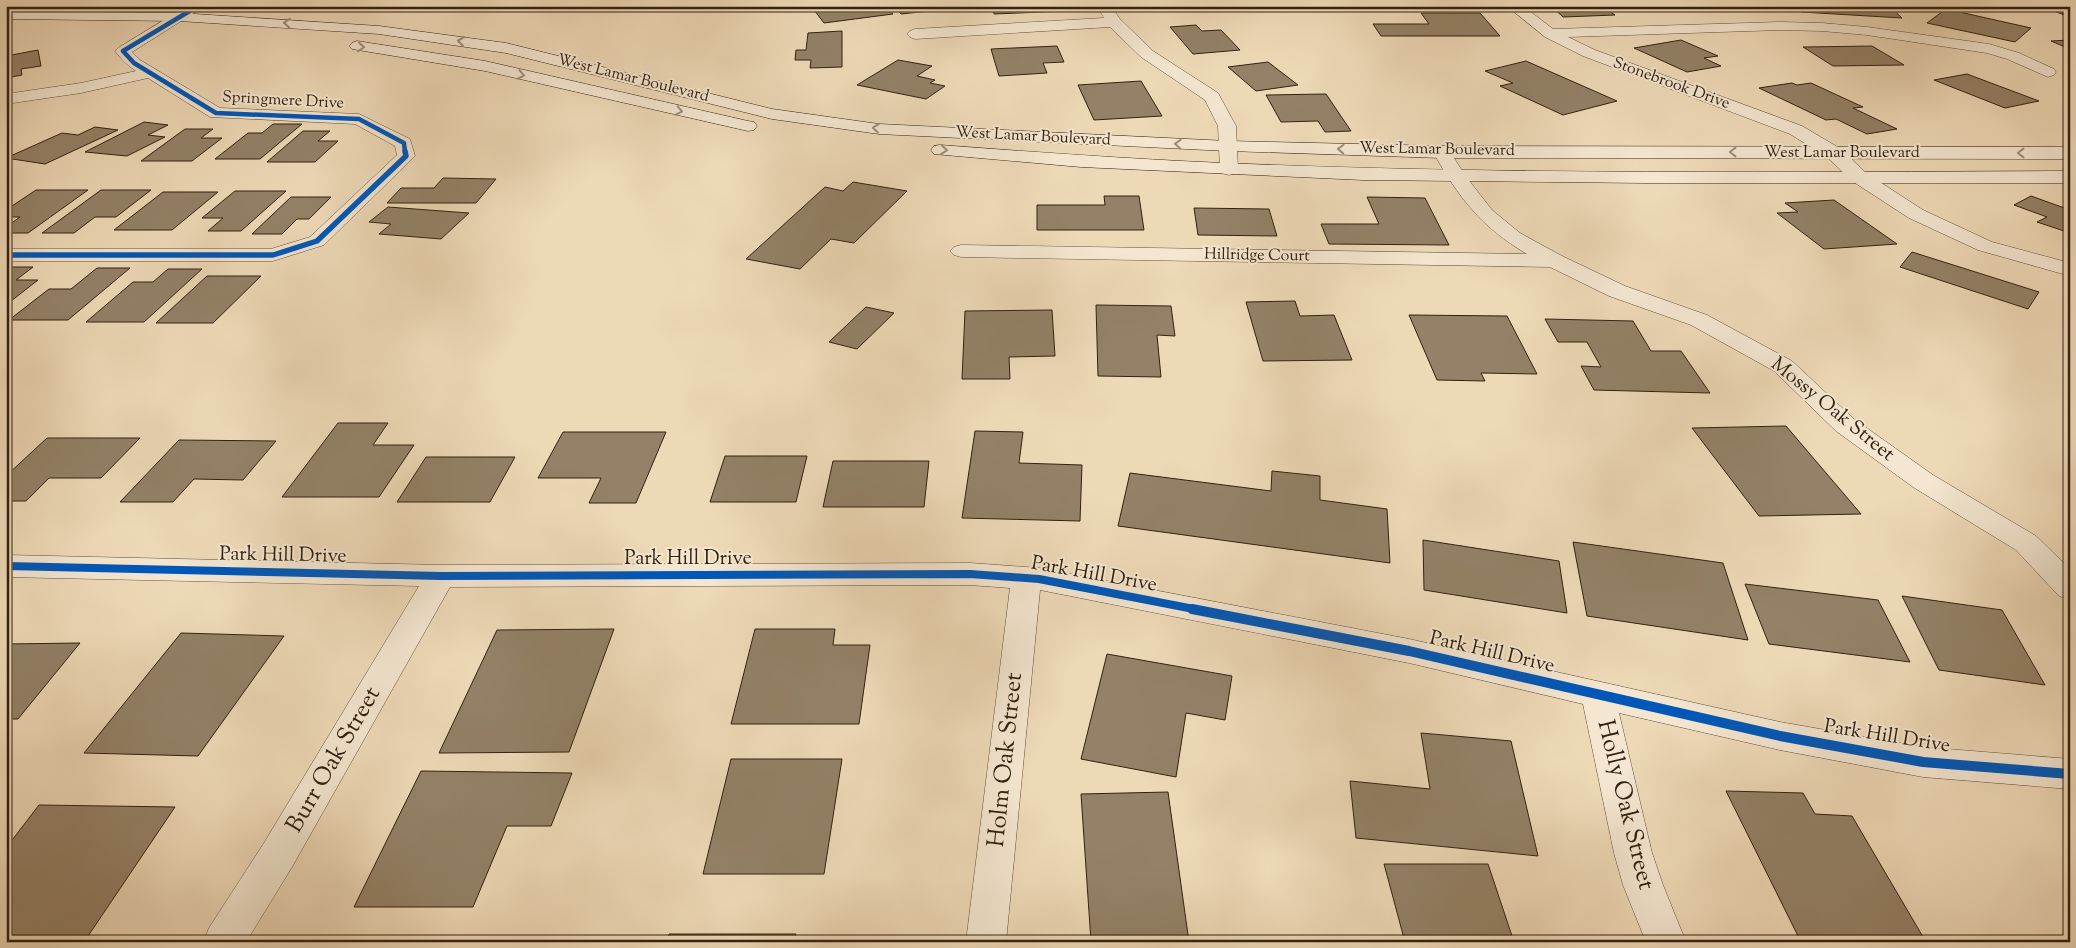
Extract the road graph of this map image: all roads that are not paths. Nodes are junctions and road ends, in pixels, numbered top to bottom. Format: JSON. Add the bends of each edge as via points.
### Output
{"nodes":[{"id":1,"x":198,"y":6,"type":"edge"},
{"id":2,"x":1104,"y":6,"type":"edge"},
{"id":3,"x":1514,"y":6,"type":"edge"},
{"id":4,"x":6,"y":15,"type":"edge"},
{"id":5,"x":179,"y":17,"type":"junction"},
{"id":6,"x":1114,"y":22,"type":"junction"},
{"id":7,"x":25,"y":30,"type":"dead end"},
{"id":8,"x":156,"y":31,"type":"junction"},
{"id":9,"x":915,"y":34,"type":"dead end"},
{"id":10,"x":1550,"y":34,"type":"junction"},
{"id":11,"x":2048,"y":72,"type":"dead end"},
{"id":12,"x":149,"y":73,"type":"junction"},
{"id":13,"x":6,"y":99,"type":"edge"},
{"id":14,"x":1228,"y":146,"type":"junction"},
{"id":15,"x":1442,"y":152,"type":"junction"},
{"id":16,"x":1834,"y":152,"type":"junction"},
{"id":17,"x":2070,"y":153,"type":"edge"},
{"id":18,"x":1229,"y":169,"type":"junction"},
{"id":19,"x":1456,"y":176,"type":"junction"},
{"id":20,"x":1859,"y":177,"type":"junction"},
{"id":21,"x":2070,"y":177,"type":"edge"},
{"id":22,"x":961,"y":251,"type":"dead end"},
{"id":23,"x":6,"y":254,"type":"edge"},
{"id":24,"x":1554,"y":261,"type":"junction"},
{"id":25,"x":2070,"y":270,"type":"edge"},
{"id":26,"x":6,"y":566,"type":"edge"},
{"id":27,"x":441,"y":576,"type":"junction"},
{"id":28,"x":1026,"y":579,"type":"junction"},
{"id":29,"x":2070,"y":588,"type":"edge"},
{"id":30,"x":1598,"y":695,"type":"junction"},
{"id":31,"x":2070,"y":774,"type":"edge"},
{"id":32,"x":223,"y":942,"type":"edge"},
{"id":33,"x":986,"y":942,"type":"edge"},
{"id":34,"x":1666,"y":942,"type":"edge"}],
"edges":[{"from":1,"to":5,"type":"street"},
{"from":2,"to":6,"type":"street"},
{"from":3,"to":10,"type":"street","name":"Stonebrook Drive"},
{"from":4,"to":5,"type":"street","name":"West Lamar Boulevard"},
{"from":5,"to":8,"type":"street"},
{"from":14,"to":5,"type":"street","name":"West Lamar Boulevard","one_way":true,"via":[[880,129],[772,114],[506,48],[380,30]]},
{"from":6,"to":9,"type":"street"},
{"from":6,"to":14,"type":"street","via":[[1147,54],[1212,97],[1227,126]]},
{"from":7,"to":8,"type":"street","name":"West Lamar Boulevard"},
{"from":8,"to":12,"type":"street","name":"Springmere Drive","via":[[123,51]]},
{"from":8,"to":18,"type":"street","name":"West Lamar Boulevard","one_way":true,"via":[[338,45],[485,66],[736,124],[848,141],[1018,157]]},
{"from":10,"to":11,"type":"street","via":[[1822,27],[1989,49]]},
{"from":10,"to":16,"type":"street","name":"Stonebrook Drive","via":[[1588,53],[1796,130]]},
{"from":12,"to":13,"type":"street","via":[[81,88]]},
{"from":12,"to":23,"type":"street","name":"Springmere Drive","via":[[216,113],[359,119],[404,143],[406,156],[317,241],[273,255]]},
{"from":15,"to":14,"type":"street","name":"West Lamar Boulevard","one_way":true},
{"from":14,"to":18,"type":"street"},
{"from":16,"to":15,"type":"street","name":"West Lamar Boulevard","one_way":true},
{"from":15,"to":19,"type":"street","name":"Mossy Oak Street"},
{"from":17,"to":16,"type":"street","name":"West Lamar Boulevard","one_way":true},
{"from":16,"to":20,"type":"street"},
{"from":18,"to":19,"type":"street","name":"West Lamar Boulevard"},
{"from":19,"to":20,"type":"street","name":"West Lamar Boulevard"},
{"from":19,"to":24,"type":"street","name":"Mossy Oak Street","via":[[1486,214],[1513,237]]},
{"from":20,"to":21,"type":"street","name":"West Lamar Boulevard"},
{"from":20,"to":25,"type":"street","via":[[1916,214],[1985,246]]},
{"from":22,"to":24,"type":"street","name":"Hillridge Court"},
{"from":24,"to":29,"type":"street","name":"Mossy Oak Street","via":[[1616,291],[1699,320],[1782,366],[1845,425],[1923,481],[2026,543]]},
{"from":26,"to":27,"type":"street","name":"Park Hill Drive"},
{"from":27,"to":28,"type":"street","name":"Park Hill Drive","via":[[970,574]]},
{"from":27,"to":32,"type":"street","name":"Burr Oak Street","via":[[278,855]]},
{"from":28,"to":30,"type":"street","name":"Park Hill Drive","via":[[1409,651]]},
{"from":28,"to":33,"type":"street","name":"Holm Oak Street"},
{"from":30,"to":31,"type":"street","name":"Park Hill Drive","via":[[1780,736],[1923,762]]},
{"from":30,"to":34,"type":"street","name":"Holly Oak Street","via":[[1633,853]]}]}
